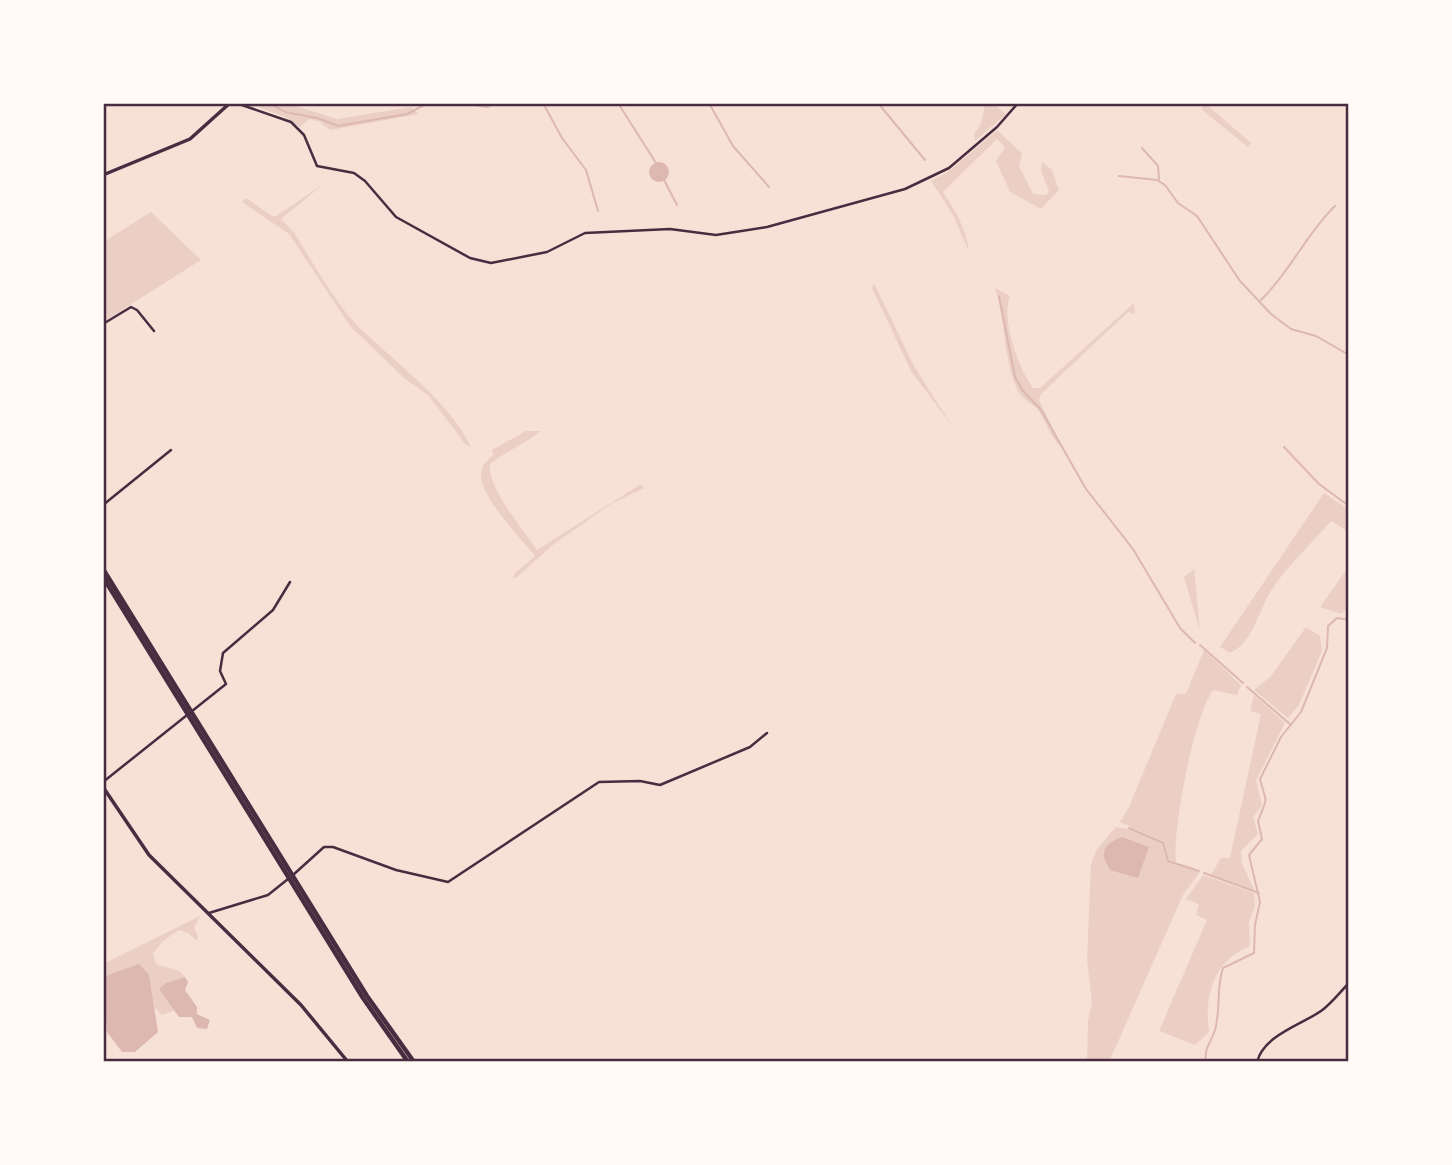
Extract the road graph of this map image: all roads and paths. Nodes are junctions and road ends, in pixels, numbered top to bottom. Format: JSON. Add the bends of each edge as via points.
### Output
{"nodes":[{"id":1,"x":230,"y":103,"type":"edge"},
{"id":2,"x":236,"y":103,"type":"edge"},
{"id":3,"x":1018,"y":103,"type":"edge"},
{"id":4,"x":103,"y":175,"type":"edge"},
{"id":5,"x":103,"y":324,"type":"edge"},
{"id":6,"x":154,"y":331,"type":"dead end"},
{"id":7,"x":171,"y":450,"type":"dead end"},
{"id":8,"x":103,"y":505,"type":"edge"},
{"id":9,"x":103,"y":569,"type":"edge"},
{"id":10,"x":103,"y":578,"type":"edge"},
{"id":11,"x":290,"y":582,"type":"dead end"},
{"id":12,"x":188,"y":708,"type":"junction"},
{"id":13,"x":767,"y":733,"type":"dead end"},
{"id":14,"x":103,"y":782,"type":"edge"},
{"id":15,"x":103,"y":787,"type":"edge"},
{"id":16,"x":293,"y":880,"type":"junction"},
{"id":17,"x":209,"y":913,"type":"junction"},
{"id":18,"x":1349,"y":983,"type":"edge"},
{"id":19,"x":348,"y":1062,"type":"edge"},
{"id":20,"x":408,"y":1062,"type":"edge"},
{"id":21,"x":414,"y":1062,"type":"edge"},
{"id":22,"x":1257,"y":1062,"type":"edge"}],
"edges":[{"from":1,"to":4,"type":"main road","via":[[190,139]]},
{"from":2,"to":3,"type":"street","via":[[291,122],[304,135],[317,166],[354,173],[397,217],[470,258],[491,262],[547,252],[585,233],[670,229],[716,235],[767,227],[905,189],[949,169]]},
{"from":5,"to":6,"type":"street","via":[[131,307]]},
{"from":7,"to":8,"type":"street"},
{"from":9,"to":12,"type":"highway"},
{"from":10,"to":12,"type":"highway"},
{"from":11,"to":14,"type":"street","via":[[273,610],[223,653],[220,671],[226,684]]},
{"from":12,"to":16,"type":"highway"},
{"from":13,"to":17,"type":"street","via":[[750,747],[660,785],[599,782],[448,882],[324,847],[268,895]]},
{"from":15,"to":17,"type":"main road","via":[[149,855]]},
{"from":16,"to":20,"type":"highway","via":[[363,998]]},
{"from":16,"to":21,"type":"highway"},
{"from":17,"to":19,"type":"main road","via":[[301,1005]]},
{"from":18,"to":22,"type":"street","via":[[1323,1010],[1285,1030]]}]}
